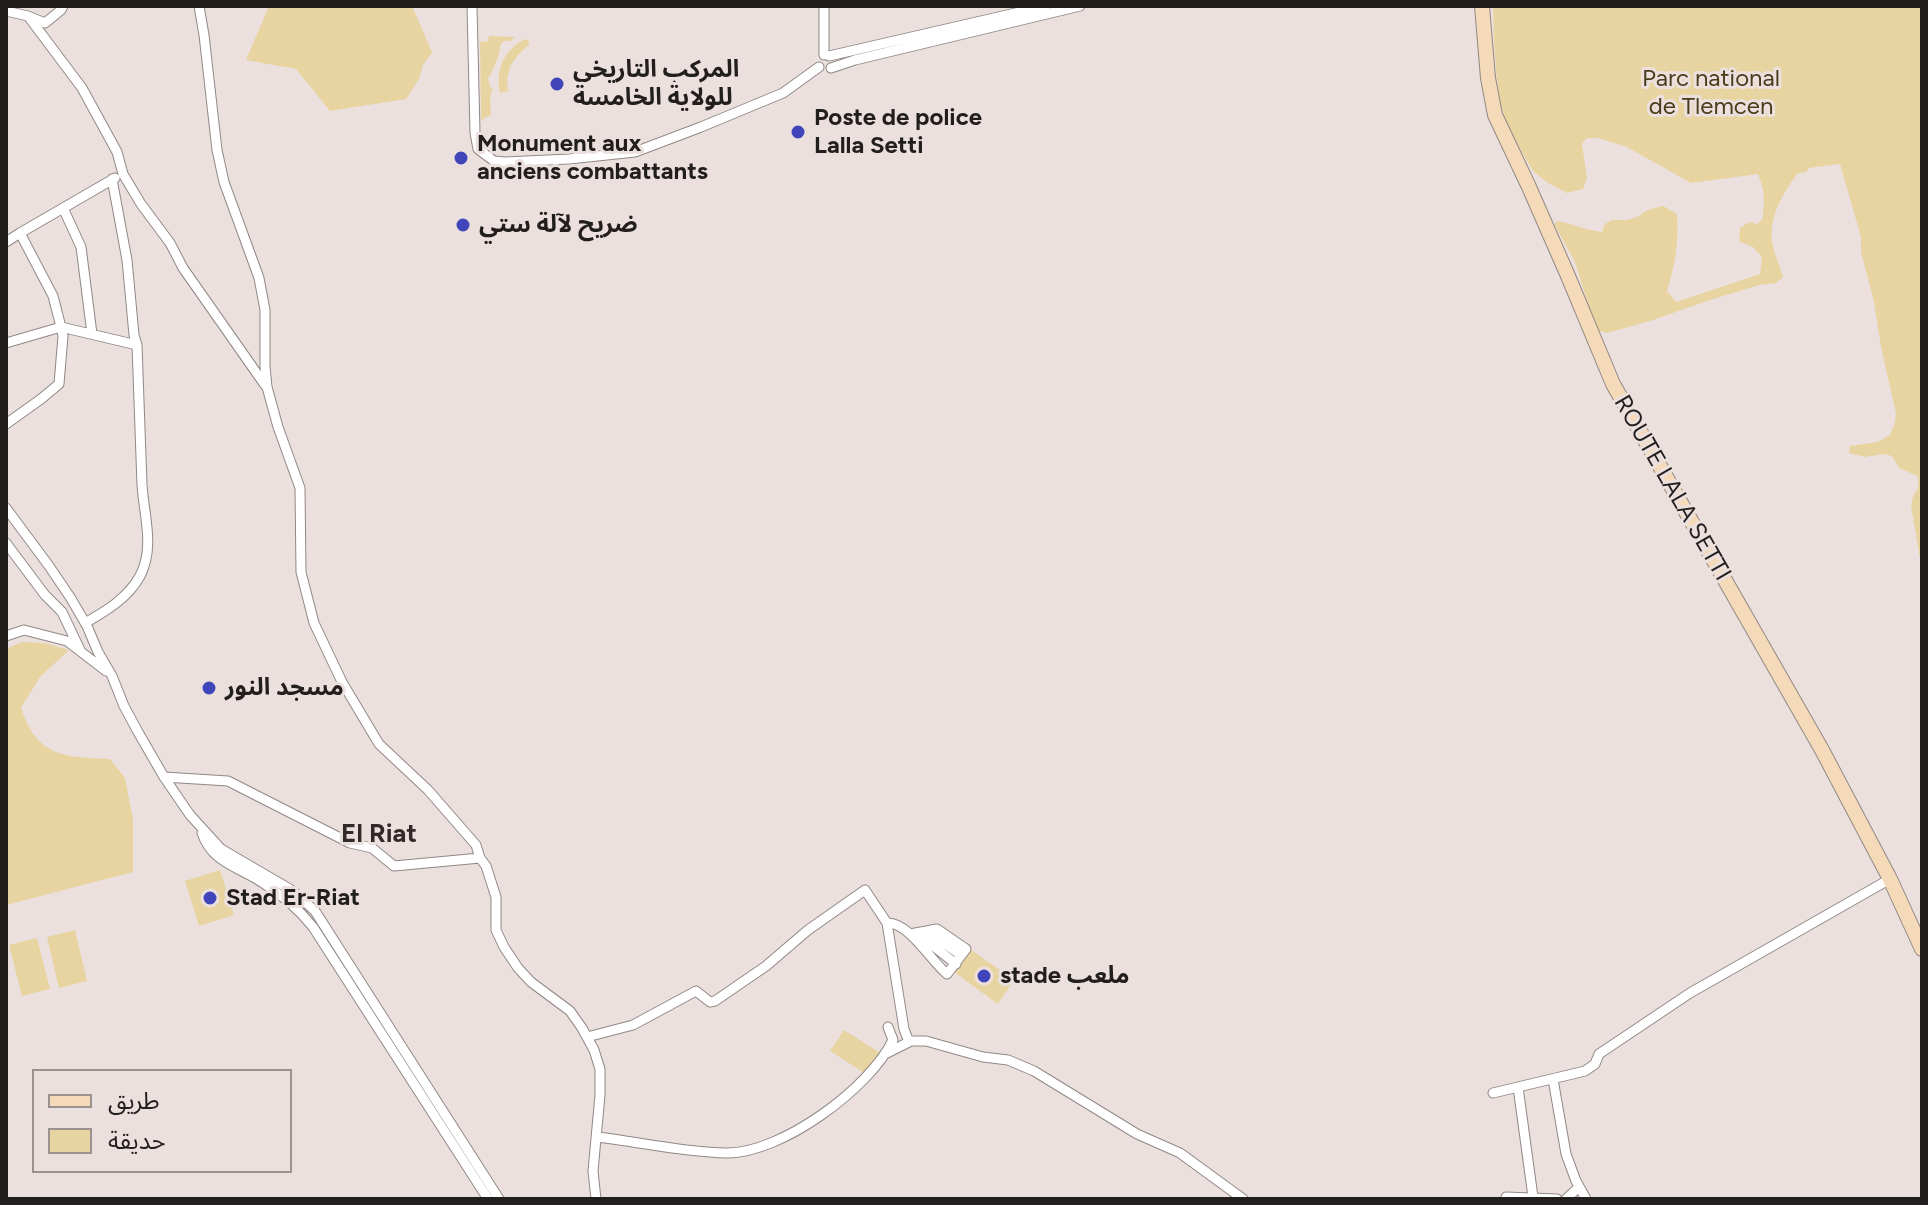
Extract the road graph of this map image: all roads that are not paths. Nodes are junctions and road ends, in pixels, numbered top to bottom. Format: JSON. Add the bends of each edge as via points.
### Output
{"nodes":[{"id":1,"x":63,"y":6,"type":"edge"},
{"id":2,"x":199,"y":6,"type":"edge"},
{"id":3,"x":472,"y":6,"type":"edge"},
{"id":4,"x":824,"y":6,"type":"edge"},
{"id":5,"x":1046,"y":6,"type":"edge"},
{"id":6,"x":1080,"y":6,"type":"edge"},
{"id":7,"x":1482,"y":6,"type":"edge"},
{"id":8,"x":6,"y":11,"type":"edge"},
{"id":9,"x":28,"y":16,"type":"junction"},
{"id":10,"x":826,"y":56,"type":"junction"},
{"id":11,"x":819,"y":67,"type":"junction"},
{"id":12,"x":831,"y":68,"type":"junction"},
{"id":13,"x":123,"y":174,"type":"junction"},
{"id":14,"x":112,"y":179,"type":"junction"},
{"id":15,"x":63,"y":208,"type":"junction"},
{"id":16,"x":20,"y":233,"type":"junction"},
{"id":17,"x":6,"y":242,"type":"edge"},
{"id":18,"x":61,"y":327,"type":"junction"},
{"id":19,"x":92,"y":334,"type":"junction"},
{"id":20,"x":6,"y":343,"type":"edge"},
{"id":21,"x":137,"y":345,"type":"junction"},
{"id":22,"x":267,"y":387,"type":"junction"},
{"id":23,"x":6,"y":424,"type":"edge"},
{"id":24,"x":6,"y":508,"type":"edge"},
{"id":25,"x":6,"y":543,"type":"edge"},
{"id":26,"x":85,"y":623,"type":"junction"},
{"id":27,"x":6,"y":636,"type":"edge"},
{"id":28,"x":80,"y":650,"type":"junction"},
{"id":29,"x":112,"y":676,"type":"junction"},
{"id":30,"x":164,"y":777,"type":"junction"},
{"id":31,"x":199,"y":826,"type":"junction"},
{"id":32,"x":480,"y":858,"type":"junction"},
{"id":33,"x":1890,"y":879,"type":"junction"},
{"id":34,"x":887,"y":923,"type":"junction"},
{"id":35,"x":918,"y":932,"type":"junction"},
{"id":36,"x":1922,"y":949,"type":"edge"},
{"id":37,"x":888,"y":1027,"type":"dead end"},
{"id":38,"x":587,"y":1037,"type":"junction"},
{"id":39,"x":909,"y":1042,"type":"junction"},
{"id":40,"x":887,"y":1053,"type":"junction"},
{"id":41,"x":1553,"y":1079,"type":"junction"},
{"id":42,"x":1518,"y":1087,"type":"junction"},
{"id":43,"x":1493,"y":1093,"type":"dead end"},
{"id":44,"x":597,"y":1137,"type":"junction"},
{"id":45,"x":1579,"y":1187,"type":"junction"},
{"id":46,"x":1506,"y":1197,"type":"dead end"},
{"id":47,"x":1533,"y":1197,"type":"edge"},
{"id":48,"x":488,"y":1199,"type":"edge"},
{"id":49,"x":499,"y":1199,"type":"edge"},
{"id":50,"x":596,"y":1199,"type":"edge"},
{"id":51,"x":1243,"y":1199,"type":"edge"},
{"id":52,"x":1557,"y":1199,"type":"edge"},
{"id":53,"x":1566,"y":1199,"type":"edge"},
{"id":54,"x":1586,"y":1199,"type":"edge"}],
"edges":[{"from":1,"to":9,"type":"street","via":[[45,23]]},
{"from":2,"to":22,"type":"street","via":[[217,150],[265,310]]},
{"from":3,"to":11,"type":"street","via":[[475,133],[478,149],[494,161],[635,152],[783,93]]},
{"from":4,"to":10,"type":"street"},
{"from":5,"to":10,"type":"street"},
{"from":6,"to":12,"type":"street"},
{"from":7,"to":33,"type":"main road","name":"ROUTE LALA SETTI","via":[[1495,115],[1613,384]]},
{"from":8,"to":9,"type":"street"},
{"from":9,"to":13,"type":"street","via":[[82,88],[117,152]]},
{"from":10,"to":11,"type":"street","via":[[818,61]]},
{"from":10,"to":12,"type":"street","via":[[833,61]]},
{"from":11,"to":12,"type":"street"},
{"from":13,"to":14,"type":"street"},
{"from":13,"to":22,"type":"street"},
{"from":14,"to":15,"type":"street"},
{"from":14,"to":21,"type":"street"},
{"from":15,"to":16,"type":"street"},
{"from":15,"to":19,"type":"street","via":[[81,247]]},
{"from":16,"to":17,"type":"street"},
{"from":16,"to":18,"type":"street","via":[[53,296]]},
{"from":18,"to":19,"type":"street"},
{"from":18,"to":20,"type":"street"},
{"from":18,"to":23,"type":"street","via":[[59,384]]},
{"from":19,"to":21,"type":"street"},
{"from":21,"to":26,"type":"street","via":[[147,559],[124,597]]},
{"from":22,"to":32,"type":"street","via":[[300,488],[301,572],[314,623],[379,744],[428,790],[476,845]]},
{"from":24,"to":26,"type":"street"},
{"from":25,"to":28,"type":"street","via":[[62,612]]},
{"from":26,"to":29,"type":"street"},
{"from":27,"to":28,"type":"street","via":[[24,630],[67,641]]},
{"from":28,"to":29,"type":"street"},
{"from":29,"to":30,"type":"street"},
{"from":30,"to":31,"type":"street"},
{"from":30,"to":32,"type":"street","via":[[228,781],[350,843],[372,848],[394,866]]},
{"from":31,"to":48,"type":"street","via":[[216,857],[280,895],[313,927]]},
{"from":31,"to":49,"type":"street","via":[[221,849],[293,891],[315,911]]},
{"from":32,"to":38,"type":"street","via":[[496,897],[496,930],[504,947],[531,982],[570,1011]]},
{"from":33,"to":36,"type":"main road","name":"ROUTE LALA SETTI"},
{"from":33,"to":41,"type":"street","via":[[1690,993],[1599,1054],[1585,1071]]},
{"from":34,"to":35,"type":"street"},
{"from":34,"to":38,"type":"street","via":[[865,890],[715,1001],[696,991],[633,1025]]},
{"from":34,"to":39,"type":"street"},
{"from":35,"to":35,"type":"street","via":[[959,960],[966,949],[937,929]]},
{"from":37,"to":40,"type":"street","via":[[893,1040]]},
{"from":38,"to":44,"type":"street","via":[[600,1069]]},
{"from":39,"to":40,"type":"street"},
{"from":39,"to":51,"type":"street","via":[[926,1041],[1008,1060],[1034,1071],[1137,1134],[1180,1153]]},
{"from":40,"to":44,"type":"street","via":[[856,1089],[815,1119],[757,1147],[729,1153]]},
{"from":41,"to":42,"type":"street"},
{"from":41,"to":45,"type":"street","via":[[1566,1154]]},
{"from":42,"to":43,"type":"street"},
{"from":42,"to":47,"type":"street"},
{"from":44,"to":50,"type":"street"},
{"from":45,"to":53,"type":"street"},
{"from":45,"to":54,"type":"street"},
{"from":46,"to":47,"type":"street"},
{"from":47,"to":52,"type":"street"}]}
